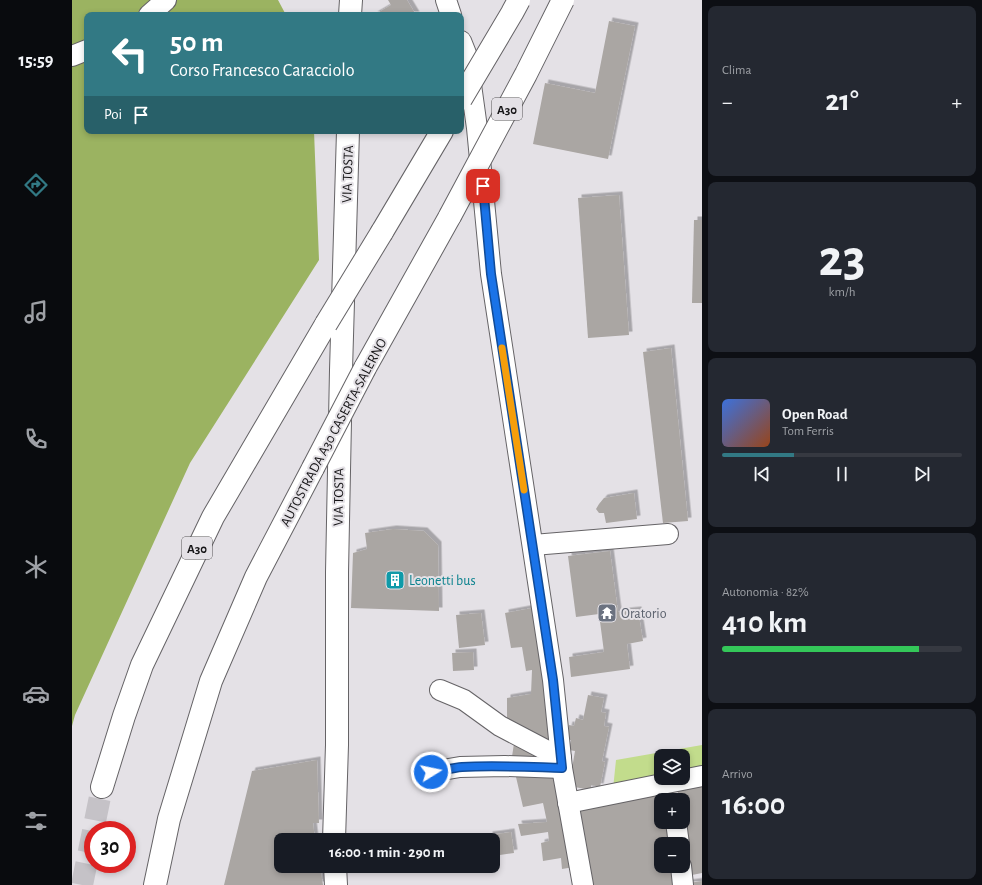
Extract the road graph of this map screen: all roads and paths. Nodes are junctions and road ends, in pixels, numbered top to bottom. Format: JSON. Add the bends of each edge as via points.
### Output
{"nodes":[{"id":1,"x":166,"y":0,"type":"edge"},
{"id":2,"x":351,"y":0,"type":"edge"},
{"id":3,"x":446,"y":0,"type":"edge"},
{"id":4,"x":519,"y":0,"type":"edge"},
{"id":5,"x":563,"y":0,"type":"edge"},
{"id":6,"x":152,"y":12,"type":"edge"},
{"id":7,"x":350,"y":12,"type":"edge"},
{"id":8,"x":451,"y":12,"type":"edge"},
{"id":9,"x":464,"y":48,"type":"edge"},
{"id":10,"x":84,"y":51,"type":"edge"},
{"id":11,"x":72,"y":56,"type":"edge"},
{"id":12,"x":464,"y":94,"type":"edge"},
{"id":13,"x":348,"y":134,"type":"edge"},
{"id":14,"x":440,"y":134,"type":"edge"},
{"id":15,"x":668,"y":534,"type":"dead end"},
{"id":16,"x":532,"y":545,"type":"junction"},
{"id":17,"x":440,"y":690,"type":"dead end"},
{"id":18,"x":562,"y":763,"type":"junction"},
{"id":19,"x":431,"y":772,"type":"dead end"},
{"id":20,"x":702,"y":776,"type":"edge"},
{"id":21,"x":102,"y":787,"type":"tunnel mouth"},
{"id":22,"x":673,"y":791,"type":"edge"},
{"id":23,"x":568,"y":803,"type":"junction"},
{"id":24,"x":334,"y":833,"type":"edge"},
{"id":25,"x":335,"y":873,"type":"edge"},
{"id":26,"x":682,"y":873,"type":"edge"},
{"id":27,"x":155,"y":885,"type":"edge"},
{"id":28,"x":336,"y":885,"type":"edge"},
{"id":29,"x":583,"y":885,"type":"edge"},
{"id":30,"x":683,"y":885,"type":"edge"}],
"edges":[{"from":1,"to":6,"type":"street"},
{"from":2,"to":7,"type":"main road"},
{"from":3,"to":8,"type":"street"},
{"from":4,"to":12,"type":"main road","bridge":true},
{"from":5,"to":27,"type":"main road","name":"AUTOSTRADA A30 CASERTA-SALERNO","number":"A30","bridge":true,"via":[[526,74],[365,368],[256,577],[211,681],[169,819]]},
{"from":9,"to":16,"type":"street","via":[[478,128],[491,274]]},
{"from":10,"to":11,"type":"street"},
{"from":13,"to":24,"type":"main road","name":"VIA TOSTA","via":[[337,572]]},
{"from":14,"to":21,"type":"main road","number":"A30","bridge":true,"via":[[212,517],[142,665]]},
{"from":15,"to":16,"type":"street"},
{"from":16,"to":18,"type":"street","via":[[553,680]]},
{"from":17,"to":18,"type":"street","via":[[464,700],[500,726]]},
{"from":18,"to":19,"type":"street","via":[[460,767]]},
{"from":18,"to":23,"type":"street"},
{"from":20,"to":22,"type":"street"},
{"from":22,"to":23,"type":"street"},
{"from":23,"to":29,"type":"street"},
{"from":25,"to":28,"type":"main road"},
{"from":26,"to":30,"type":"street"}]}
